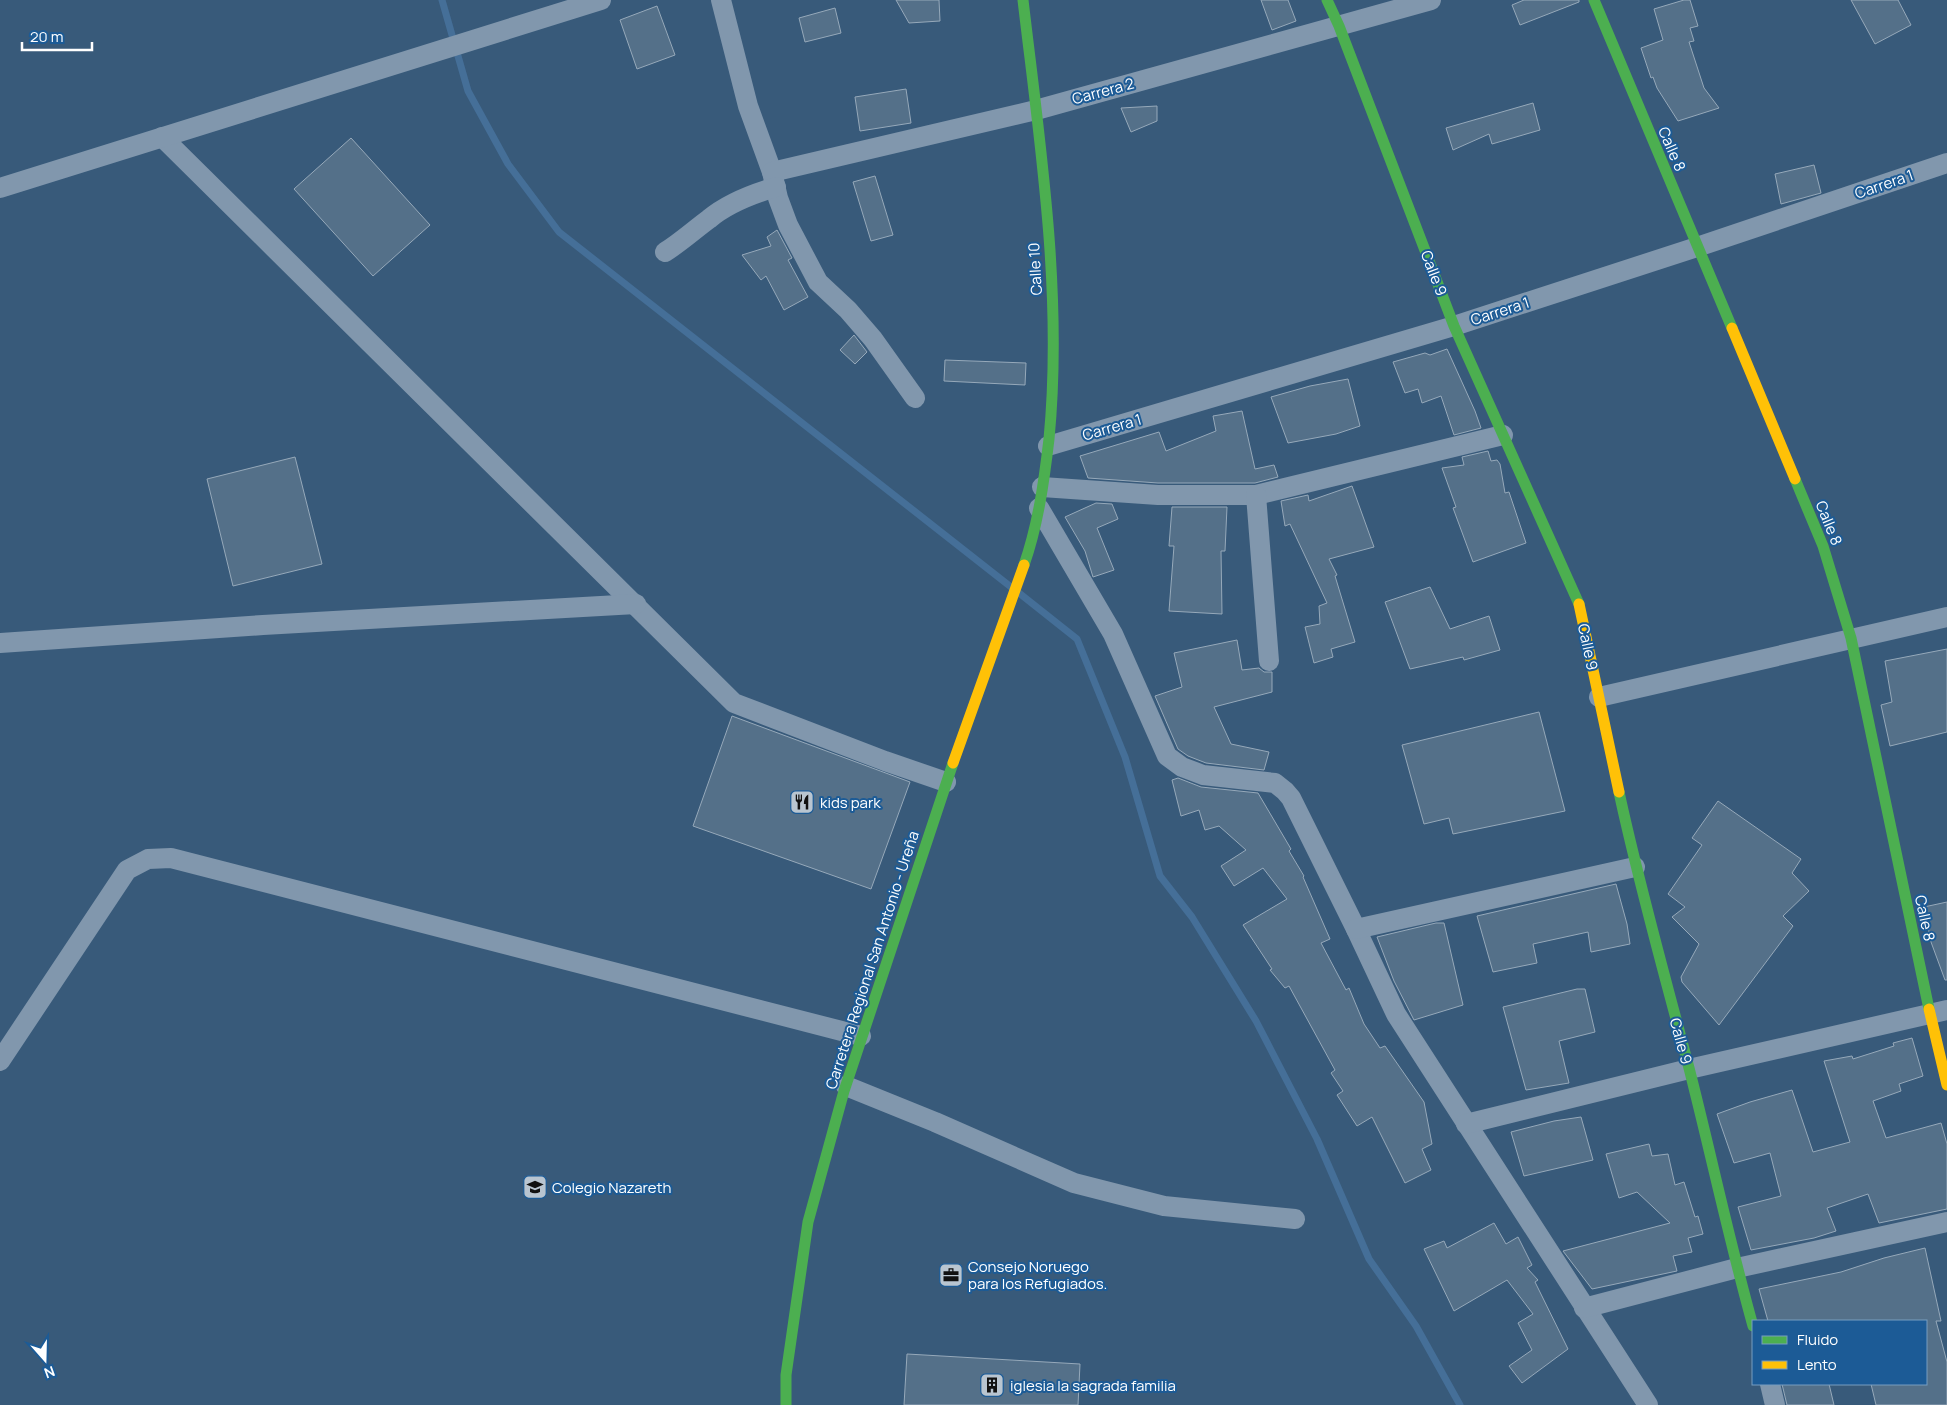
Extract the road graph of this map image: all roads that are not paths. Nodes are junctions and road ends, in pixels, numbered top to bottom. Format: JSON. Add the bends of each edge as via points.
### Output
{"nodes":[{"id":1,"x":598,"y":0,"type":"edge"},
{"id":2,"x":721,"y":0,"type":"edge"},
{"id":3,"x":1023,"y":0,"type":"edge"},
{"id":4,"x":1327,"y":0,"type":"edge"},
{"id":5,"x":1431,"y":0,"type":"edge"},
{"id":6,"x":1594,"y":0,"type":"edge"},
{"id":7,"x":1339,"y":26,"type":"junction"},
{"id":8,"x":1036,"y":110,"type":"junction"},
{"id":9,"x":162,"y":137,"type":"junction"},
{"id":10,"x":1947,"y":163,"type":"edge"},
{"id":11,"x":774,"y":179,"type":"junction"},
{"id":12,"x":0,"y":188,"type":"edge"},
{"id":13,"x":1697,"y":247,"type":"junction"},
{"id":14,"x":665,"y":252,"type":"dead end"},
{"id":15,"x":1454,"y":326,"type":"junction"},
{"id":16,"x":915,"y":398,"type":"dead end"},
{"id":17,"x":1503,"y":435,"type":"junction"},
{"id":18,"x":1048,"y":446,"type":"junction"},
{"id":19,"x":1042,"y":486,"type":"junction"},
{"id":20,"x":1256,"y":495,"type":"junction"},
{"id":21,"x":1039,"y":508,"type":"junction"},
{"id":22,"x":1034,"y":536,"type":"joint"},
{"id":23,"x":636,"y":604,"type":"junction"},
{"id":24,"x":1947,"y":617,"type":"edge"},
{"id":25,"x":1851,"y":638,"type":"junction"},
{"id":26,"x":0,"y":643,"type":"edge"},
{"id":27,"x":1269,"y":660,"type":"dead end"},
{"id":28,"x":1599,"y":697,"type":"junction"},
{"id":29,"x":946,"y":782,"type":"junction"},
{"id":30,"x":1635,"y":867,"type":"junction"},
{"id":31,"x":1356,"y":929,"type":"junction"},
{"id":32,"x":1938,"y":1012,"type":"edge"},
{"id":33,"x":861,"y":1036,"type":"junction"},
{"id":34,"x":0,"y":1061,"type":"edge"},
{"id":35,"x":1689,"y":1069,"type":"junction"},
{"id":36,"x":1947,"y":1085,"type":"edge"},
{"id":37,"x":846,"y":1086,"type":"junction"},
{"id":38,"x":1466,"y":1124,"type":"junction"},
{"id":39,"x":1295,"y":1219,"type":"dead end"},
{"id":40,"x":1947,"y":1222,"type":"edge"},
{"id":41,"x":1737,"y":1268,"type":"junction"},
{"id":42,"x":1584,"y":1308,"type":"junction"},
{"id":43,"x":1752,"y":1322,"type":"edge"},
{"id":44,"x":1770,"y":1385,"type":"edge"},
{"id":45,"x":786,"y":1405,"type":"edge"},
{"id":46,"x":1648,"y":1405,"type":"edge"},
{"id":47,"x":1776,"y":1405,"type":"edge"}],
"edges":[{"from":1,"to":9,"type":"street"},
{"from":2,"to":11,"type":"street","via":[[748,106]]},
{"from":3,"to":8,"type":"street","name":"Calle 10"},
{"from":4,"to":7,"type":"street","name":"Calle 9"},
{"from":5,"to":7,"type":"street","name":"Carrera 2"},
{"from":6,"to":13,"type":"street","name":"Calle 8"},
{"from":7,"to":8,"type":"street","name":"Carrera 2"},
{"from":7,"to":15,"type":"street","name":"Calle 9"},
{"from":8,"to":11,"type":"street","name":"Carrera 2"},
{"from":8,"to":18,"type":"street","name":"Calle 10","via":[[1053,330]]},
{"from":9,"to":12,"type":"street"},
{"from":9,"to":23,"type":"street"},
{"from":10,"to":13,"type":"street","name":"Carrera 1"},
{"from":11,"to":14,"type":"street","name":"Carrera 2","via":[[710,218],[684,241]]},
{"from":11,"to":16,"type":"street","via":[[788,225],[818,282],[873,339]]},
{"from":13,"to":15,"type":"street","name":"Carrera 1"},
{"from":13,"to":25,"type":"street","name":"Calle 8","via":[[1823,546]]},
{"from":15,"to":17,"type":"street","name":"Calle 9"},
{"from":15,"to":18,"type":"street","name":"Carrera 1"},
{"from":17,"to":20,"type":"street"},
{"from":17,"to":28,"type":"street","name":"Calle 9","via":[[1579,602]]},
{"from":18,"to":19,"type":"street","name":"Calle 10"},
{"from":19,"to":20,"type":"street","via":[[1158,495]]},
{"from":19,"to":21,"type":"street","name":"Calle 10"},
{"from":20,"to":27,"type":"street"},
{"from":21,"to":22,"type":"street","name":"Calle 10"},
{"from":21,"to":31,"type":"street","via":[[1113,634],[1167,756],[1182,767],[1204,775],[1275,783],[1285,790]]},
{"from":22,"to":29,"type":"street","name":"Carretera Regional San Antonio - Ureña"},
{"from":23,"to":26,"type":"street"},
{"from":23,"to":29,"type":"street","via":[[734,703]]},
{"from":24,"to":25,"type":"street"},
{"from":25,"to":28,"type":"street"},
{"from":25,"to":32,"type":"street","name":"Calle 8"},
{"from":28,"to":30,"type":"street","name":"Calle 9"},
{"from":29,"to":33,"type":"street","name":"Carretera Regional San Antonio - Ureña"},
{"from":30,"to":31,"type":"street"},
{"from":30,"to":35,"type":"street","name":"Calle 9"},
{"from":31,"to":38,"type":"street","via":[[1396,1014]]},
{"from":32,"to":35,"type":"street"},
{"from":32,"to":36,"type":"street","name":"Calle 8"},
{"from":33,"to":34,"type":"street","via":[[170,858],[148,859],[127,870]]},
{"from":33,"to":37,"type":"street","name":"Carretera Regional San Antonio - Ureña"},
{"from":35,"to":38,"type":"street"},
{"from":35,"to":41,"type":"street","name":"Calle 9"},
{"from":37,"to":39,"type":"street","via":[[1074,1183],[1164,1206]]},
{"from":37,"to":45,"type":"street","name":"Carretera Regional San Antonio - Ureña","via":[[808,1222],[786,1375]]},
{"from":38,"to":42,"type":"street"},
{"from":40,"to":41,"type":"street"},
{"from":41,"to":42,"type":"street"},
{"from":41,"to":43,"type":"street","name":"Calle 9"},
{"from":42,"to":46,"type":"street"},
{"from":44,"to":47,"type":"street"}]}
